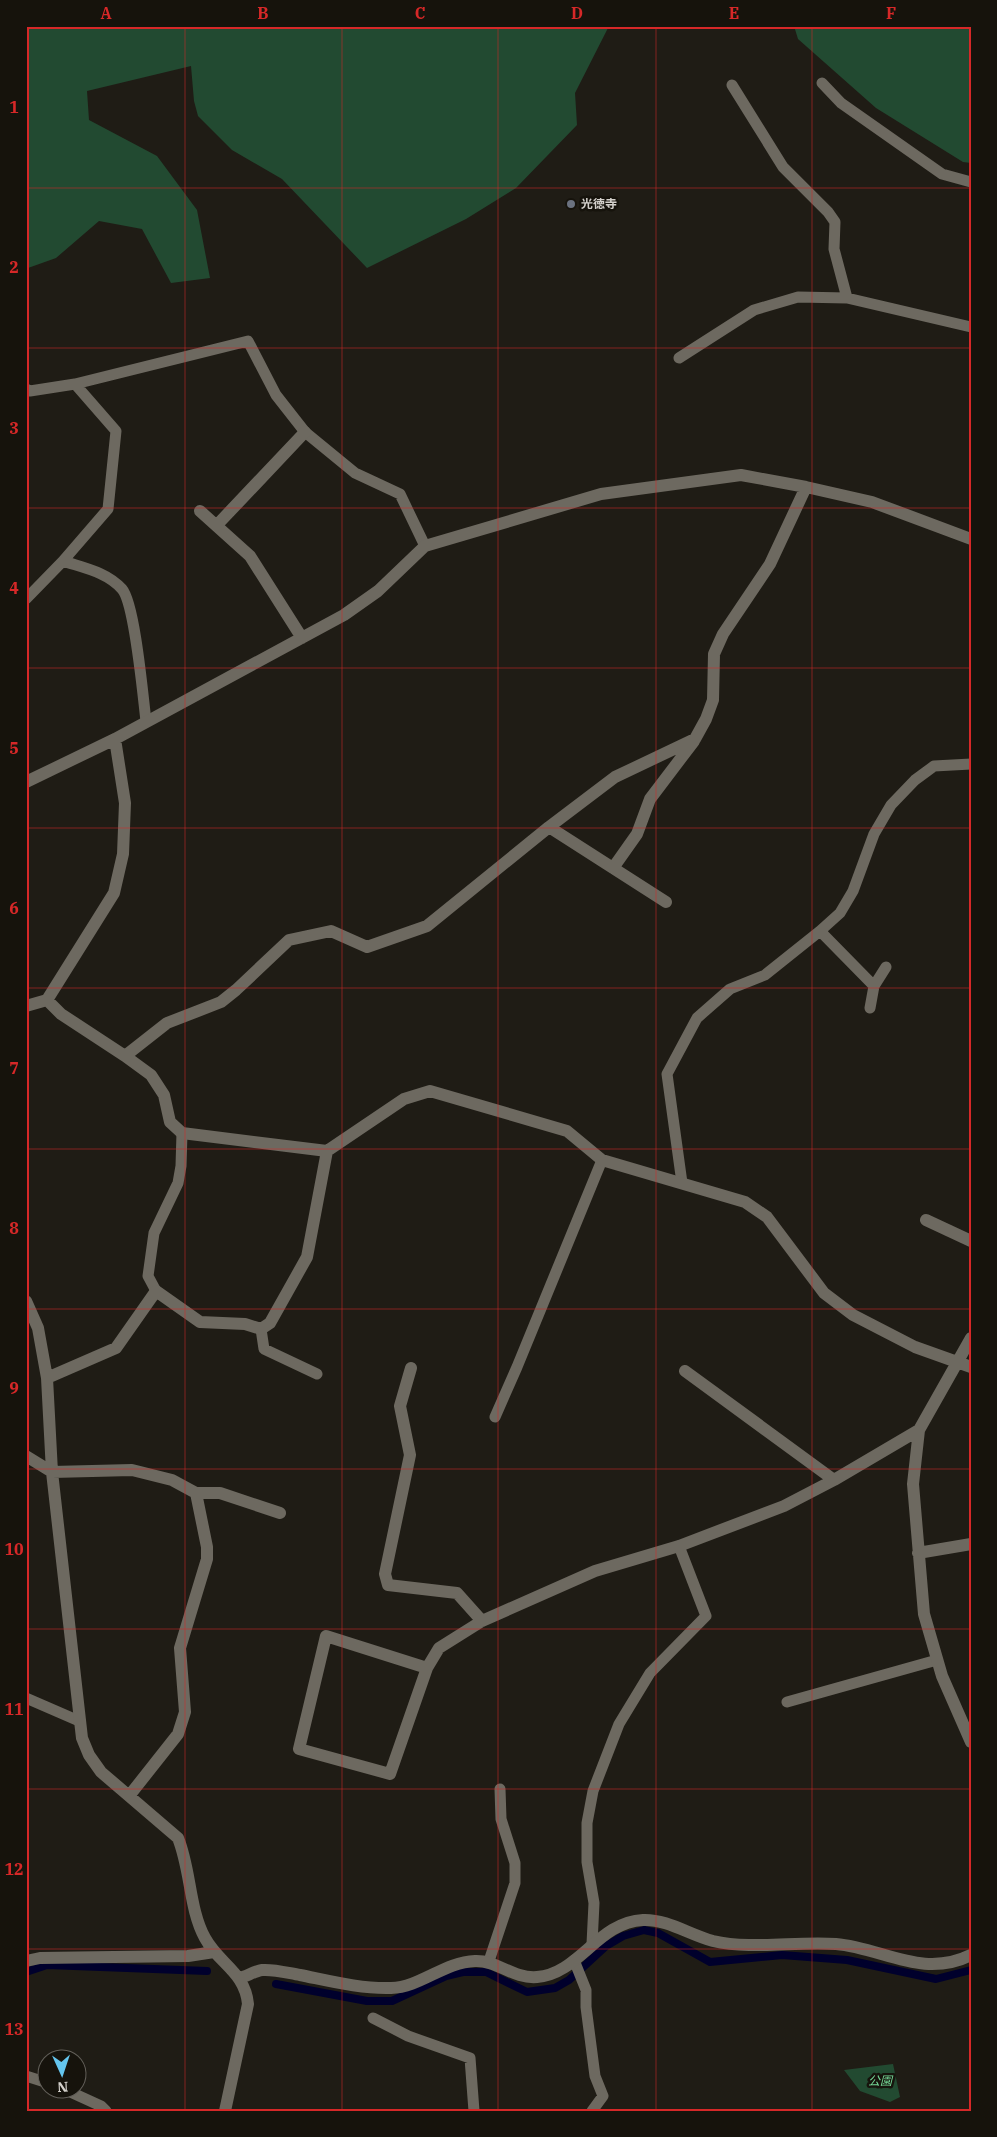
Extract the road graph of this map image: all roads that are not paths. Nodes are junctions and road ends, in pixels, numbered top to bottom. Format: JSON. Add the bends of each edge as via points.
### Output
{"nodes":[{"id":1,"x":822,"y":83,"type":"dead end"},
{"id":2,"x":732,"y":85,"type":"dead end"},
{"id":3,"x":971,"y":182,"type":"edge"},
{"id":4,"x":847,"y":298,"type":"junction"},
{"id":5,"x":971,"y":327,"type":"edge"},
{"id":6,"x":680,"y":358,"type":"dead end"},
{"id":7,"x":75,"y":384,"type":"junction"},
{"id":8,"x":26,"y":390,"type":"edge"},
{"id":9,"x":305,"y":432,"type":"junction"},
{"id":10,"x":806,"y":487,"type":"junction"},
{"id":11,"x":200,"y":511,"type":"dead end"},
{"id":12,"x":217,"y":524,"type":"junction"},
{"id":13,"x":971,"y":539,"type":"edge"},
{"id":14,"x":425,"y":546,"type":"junction"},
{"id":15,"x":63,"y":561,"type":"junction"},
{"id":16,"x":26,"y":599,"type":"edge"},
{"id":17,"x":302,"y":638,"type":"junction"},
{"id":18,"x":146,"y":721,"type":"junction"},
{"id":19,"x":115,"y":739,"type":"junction"},
{"id":20,"x":696,"y":739,"type":"junction"},
{"id":21,"x":971,"y":764,"type":"edge"},
{"id":22,"x":26,"y":782,"type":"edge"},
{"id":23,"x":549,"y":827,"type":"junction"},
{"id":24,"x":613,"y":868,"type":"junction"},
{"id":25,"x":666,"y":902,"type":"dead end"},
{"id":26,"x":820,"y":930,"type":"junction"},
{"id":27,"x":886,"y":967,"type":"dead end"},
{"id":28,"x":874,"y":986,"type":"junction"},
{"id":29,"x":26,"y":998,"type":"edge"},
{"id":30,"x":47,"y":1000,"type":"junction"},
{"id":31,"x":26,"y":1006,"type":"edge"},
{"id":32,"x":870,"y":1008,"type":"dead end"},
{"id":33,"x":125,"y":1056,"type":"junction"},
{"id":34,"x":182,"y":1133,"type":"junction"},
{"id":35,"x":327,"y":1151,"type":"junction"},
{"id":36,"x":602,"y":1160,"type":"junction"},
{"id":37,"x":682,"y":1183,"type":"junction"},
{"id":38,"x":926,"y":1220,"type":"dead end"},
{"id":39,"x":971,"y":1241,"type":"edge"},
{"id":40,"x":156,"y":1291,"type":"junction"},
{"id":41,"x":26,"y":1301,"type":"edge"},
{"id":42,"x":261,"y":1329,"type":"junction"},
{"id":43,"x":971,"y":1338,"type":"edge"},
{"id":44,"x":957,"y":1363,"type":"junction"},
{"id":45,"x":971,"y":1367,"type":"edge"},
{"id":46,"x":411,"y":1368,"type":"dead end"},
{"id":47,"x":685,"y":1371,"type":"dead end"},
{"id":48,"x":317,"y":1374,"type":"dead end"},
{"id":49,"x":47,"y":1378,"type":"junction"},
{"id":50,"x":494,"y":1417,"type":"dead end"},
{"id":51,"x":919,"y":1430,"type":"junction"},
{"id":52,"x":26,"y":1456,"type":"edge"},
{"id":53,"x":52,"y":1472,"type":"junction"},
{"id":54,"x":834,"y":1480,"type":"junction"},
{"id":55,"x":196,"y":1493,"type":"junction"},
{"id":56,"x":280,"y":1513,"type":"dead end"},
{"id":57,"x":971,"y":1544,"type":"edge"},
{"id":58,"x":679,"y":1546,"type":"junction"},
{"id":59,"x":918,"y":1553,"type":"junction"},
{"id":60,"x":482,"y":1621,"type":"junction"},
{"id":61,"x":937,"y":1660,"type":"junction"},
{"id":62,"x":427,"y":1668,"type":"junction"},
{"id":63,"x":26,"y":1698,"type":"edge"},
{"id":64,"x":788,"y":1702,"type":"dead end"},
{"id":65,"x":79,"y":1721,"type":"junction"},
{"id":66,"x":971,"y":1742,"type":"edge"},
{"id":67,"x":500,"y":1788,"type":"dead end"},
{"id":68,"x":129,"y":1796,"type":"junction"},
{"id":69,"x":592,"y":1944,"type":"junction"},
{"id":70,"x":214,"y":1952,"type":"junction"},
{"id":71,"x":971,"y":1955,"type":"edge"},
{"id":72,"x":26,"y":1961,"type":"edge"},
{"id":73,"x":489,"y":1961,"type":"junction"},
{"id":74,"x":575,"y":1961,"type":"junction"},
{"id":75,"x":240,"y":1978,"type":"junction"},
{"id":76,"x":373,"y":2018,"type":"dead end"},
{"id":77,"x":26,"y":2076,"type":"edge"},
{"id":78,"x":38,"y":2080,"type":"edge"},
{"id":79,"x":88,"y":2100,"type":"edge"},
{"id":80,"x":106,"y":2111,"type":"edge"},
{"id":81,"x":225,"y":2111,"type":"edge"},
{"id":82,"x":474,"y":2111,"type":"edge"},
{"id":83,"x":592,"y":2111,"type":"edge"}],
"edges":[{"from":1,"to":3,"type":"lane","via":[[841,104],[942,174]]},
{"from":2,"to":4,"type":"lane","via":[[783,167],[835,222],[834,249]]},
{"from":4,"to":5,"type":"lane"},
{"from":4,"to":6,"type":"lane","via":[[798,297],[754,310]]},
{"from":7,"to":8,"type":"lane"},
{"from":7,"to":9,"type":"lane","via":[[248,341],[276,395]]},
{"from":7,"to":15,"type":"lane","via":[[116,431],[108,510]]},
{"from":9,"to":12,"type":"street"},
{"from":9,"to":14,"type":"lane","via":[[354,473],[400,494]]},
{"from":10,"to":13,"type":"street","via":[[872,502]]},
{"from":10,"to":14,"type":"street","via":[[741,474],[601,494]]},
{"from":10,"to":20,"type":"street","via":[[770,564],[723,634],[714,654],[713,700]]},
{"from":11,"to":12,"type":"street"},
{"from":12,"to":17,"type":"street","via":[[250,556]]},
{"from":14,"to":17,"type":"street","via":[[378,591],[344,615]]},
{"from":15,"to":16,"type":"lane"},
{"from":15,"to":18,"type":"lane","via":[[106,576],[123,590],[131,610]]},
{"from":17,"to":18,"type":"street"},
{"from":18,"to":19,"type":"street"},
{"from":19,"to":22,"type":"street"},
{"from":19,"to":30,"type":"street","via":[[125,803],[123,854],[114,893]]},
{"from":20,"to":23,"type":"street","via":[[615,777]]},
{"from":20,"to":24,"type":"street","via":[[650,799],[637,834]]},
{"from":21,"to":26,"type":"lane","via":[[934,766],[891,805],[874,834],[853,891],[840,913]]},
{"from":23,"to":24,"type":"street"},
{"from":23,"to":33,"type":"street","via":[[427,926],[367,947],[331,931],[289,940],[220,1002],[167,1023]]},
{"from":24,"to":25,"type":"street"},
{"from":26,"to":28,"type":"lane"},
{"from":26,"to":37,"type":"lane","via":[[765,974],[730,989],[697,1018],[667,1074]]},
{"from":27,"to":28,"type":"lane"},
{"from":28,"to":32,"type":"lane"},
{"from":29,"to":30,"type":"lane"},
{"from":30,"to":31,"type":"street"},
{"from":30,"to":33,"type":"street","via":[[61,1014]]},
{"from":33,"to":34,"type":"street","via":[[151,1076],[164,1095],[170,1122]]},
{"from":34,"to":35,"type":"street"},
{"from":34,"to":40,"type":"lane","via":[[178,1183],[154,1233],[148,1276]]},
{"from":35,"to":36,"type":"street","via":[[404,1099],[430,1091],[567,1131]]},
{"from":35,"to":42,"type":"street","via":[[307,1257],[270,1323]]},
{"from":36,"to":37,"type":"street"},
{"from":36,"to":50,"type":"lane"},
{"from":37,"to":44,"type":"street","via":[[745,1202],[767,1217],[824,1293],[853,1316],[915,1347]]},
{"from":38,"to":39,"type":"street"},
{"from":40,"to":42,"type":"street","via":[[200,1322],[245,1324]]},
{"from":40,"to":49,"type":"street","via":[[116,1348]]},
{"from":41,"to":49,"type":"street","via":[[38,1328]]},
{"from":42,"to":48,"type":"lane","via":[[264,1349]]},
{"from":43,"to":44,"type":"street"},
{"from":44,"to":45,"type":"street"},
{"from":44,"to":51,"type":"street"},
{"from":46,"to":60,"type":"street","via":[[400,1406],[410,1455],[385,1574],[388,1585],[457,1593]]},
{"from":47,"to":54,"type":"street"},
{"from":49,"to":53,"type":"street"},
{"from":51,"to":54,"type":"street"},
{"from":51,"to":59,"type":"street","via":[[913,1484]]},
{"from":52,"to":53,"type":"street"},
{"from":53,"to":55,"type":"street","via":[[132,1470],[172,1480]]},
{"from":53,"to":65,"type":"street"},
{"from":54,"to":58,"type":"street","via":[[784,1506]]},
{"from":55,"to":56,"type":"street","via":[[220,1493]]},
{"from":55,"to":68,"type":"street","via":[[207,1559],[180,1648],[185,1712],[178,1734]]},
{"from":57,"to":59,"type":"street"},
{"from":58,"to":60,"type":"street","via":[[595,1571]]},
{"from":58,"to":69,"type":"lane","via":[[706,1616],[650,1673],[619,1724],[593,1791],[587,1823],[587,1862],[594,1903]]},
{"from":59,"to":61,"type":"street","via":[[924,1614]]},
{"from":60,"to":62,"type":"street","via":[[439,1648]]},
{"from":61,"to":64,"type":"lane"},
{"from":61,"to":66,"type":"street"},
{"from":62,"to":62,"type":"street","via":[[326,1636],[299,1749],[390,1774]]},
{"from":63,"to":65,"type":"lane"},
{"from":65,"to":68,"type":"street","via":[[82,1738],[101,1772]]},
{"from":67,"to":73,"type":"lane","via":[[501,1819],[515,1863],[515,1883]]},
{"from":68,"to":70,"type":"street","via":[[178,1838],[199,1924]]},
{"from":69,"to":71,"type":"street","via":[[620,1924],[644,1920],[660,1922],[713,1941],[837,1944],[918,1964],[941,1964]]},
{"from":69,"to":74,"type":"street"},
{"from":70,"to":72,"type":"street","via":[[188,1956],[40,1958]]},
{"from":70,"to":75,"type":"street"},
{"from":73,"to":74,"type":"street","via":[[517,1976],[537,1977],[559,1971]]},
{"from":73,"to":75,"type":"street","via":[[450,1965],[412,1984],[394,1988],[372,1988],[260,1970]]},
{"from":74,"to":83,"type":"lane","via":[[586,1990],[595,2076],[603,2096]]},
{"from":75,"to":81,"type":"street","via":[[248,2004]]},
{"from":76,"to":82,"type":"lane","via":[[408,2036],[470,2058]]},
{"from":77,"to":78,"type":"lane"},
{"from":79,"to":80,"type":"lane"}]}
